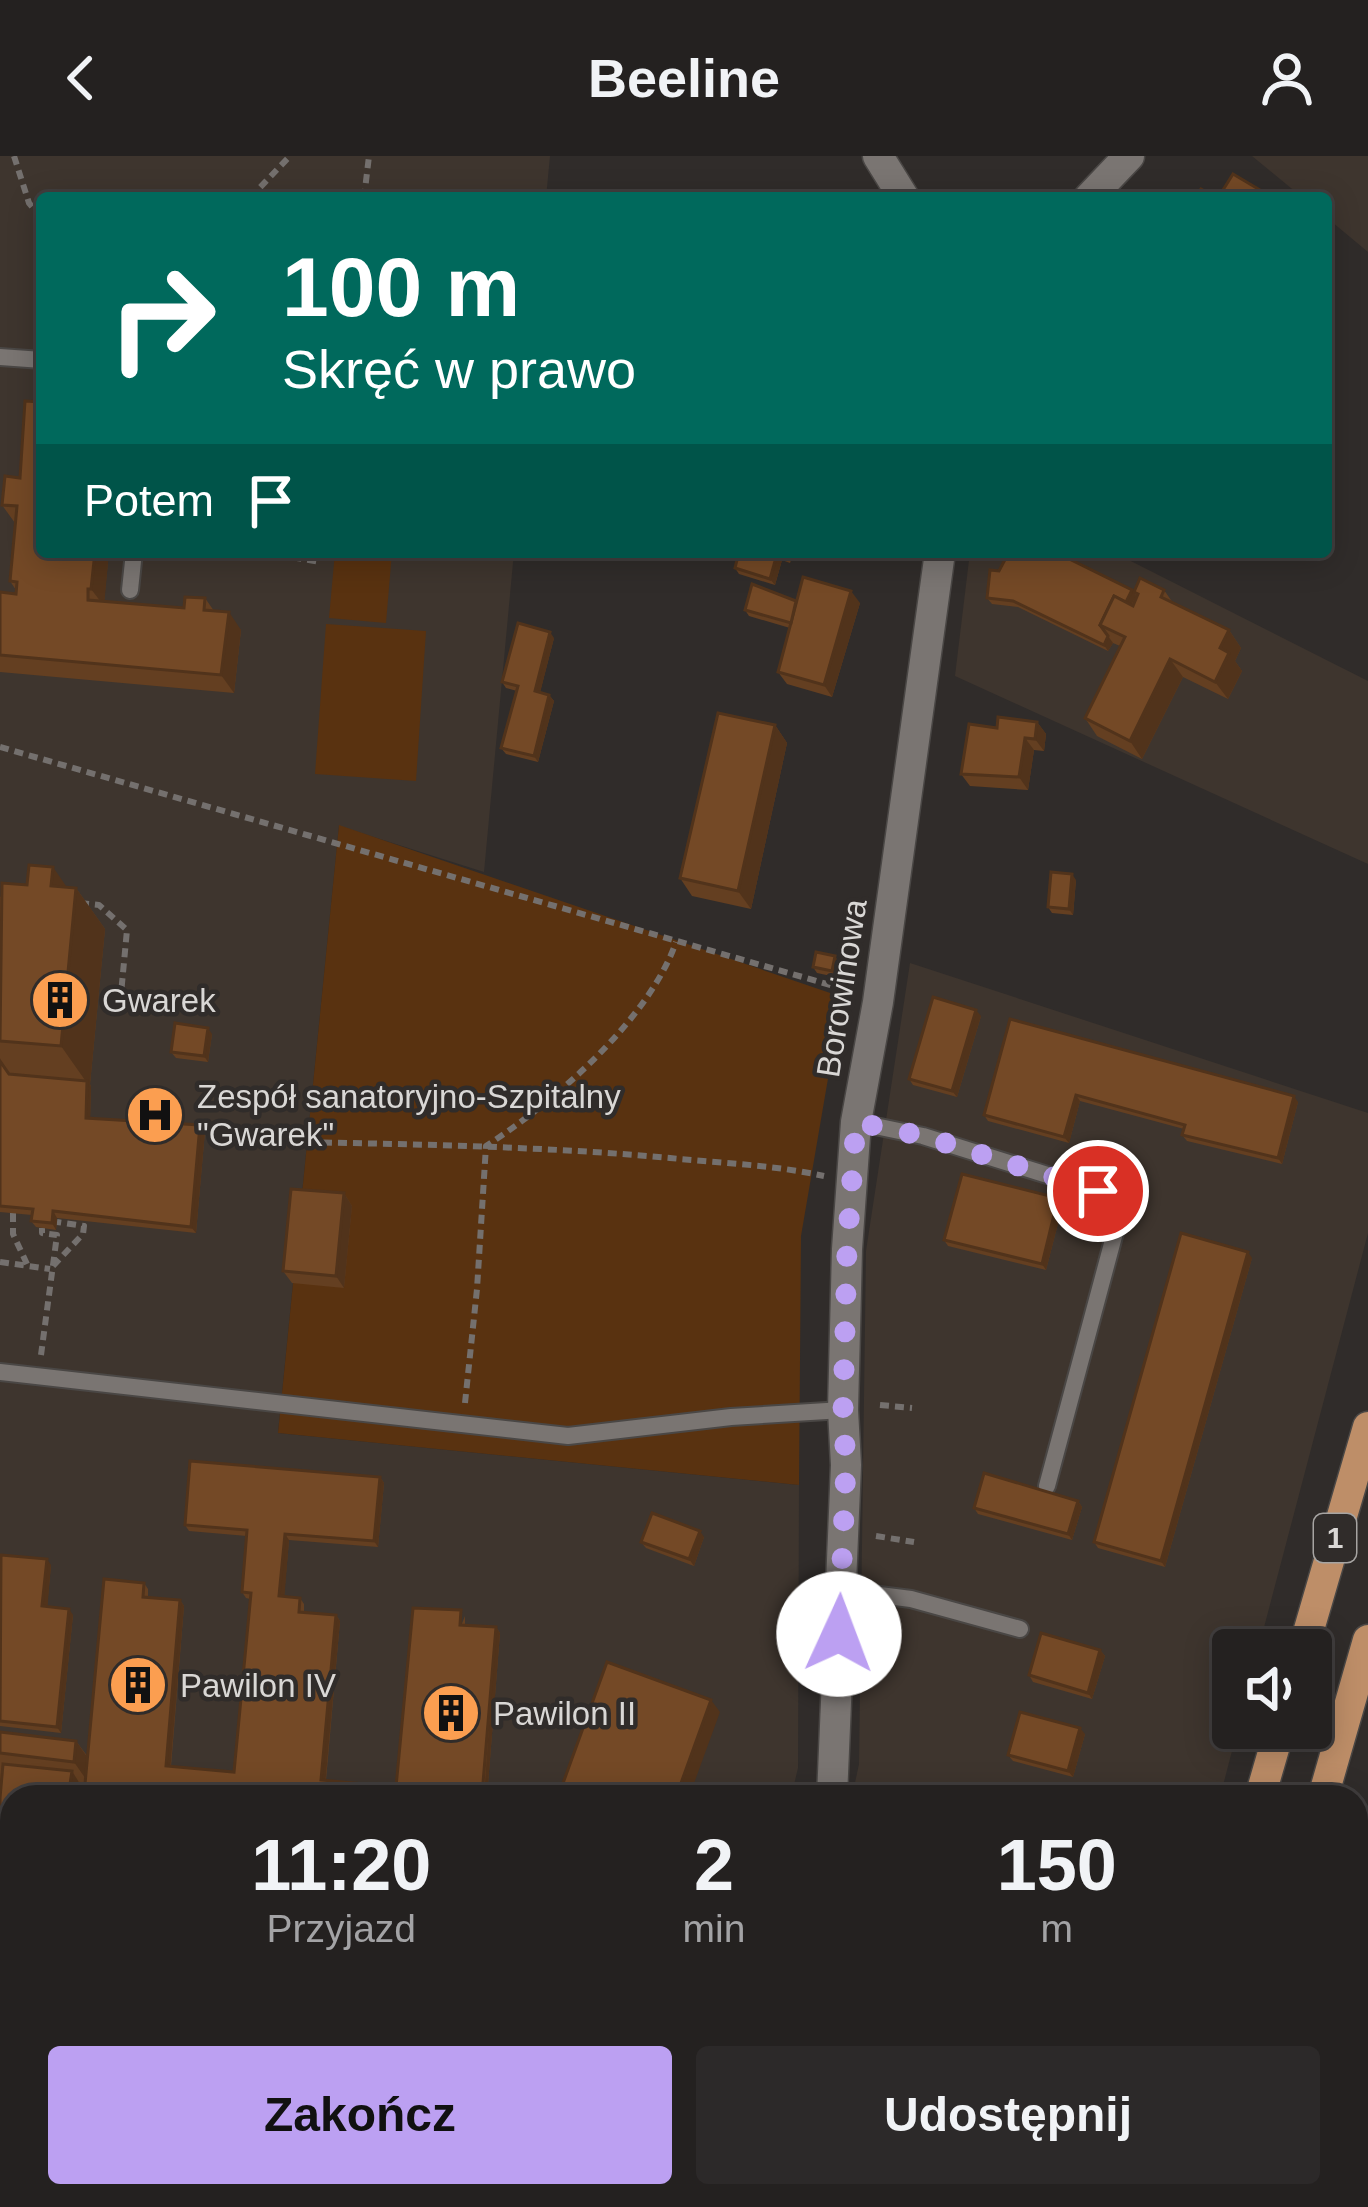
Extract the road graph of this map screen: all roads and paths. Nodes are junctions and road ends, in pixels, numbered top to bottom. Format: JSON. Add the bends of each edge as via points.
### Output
{"nodes":[{"id":1,"x":14,"y":156,"type":"edge"},
{"id":2,"x":290,"y":156,"type":"edge"},
{"id":3,"x":369,"y":156,"type":"edge"},
{"id":4,"x":878,"y":156,"type":"edge"},
{"id":5,"x":1129,"y":156,"type":"edge"},
{"id":6,"x":256,"y":192,"type":"edge"},
{"id":7,"x":365,"y":192,"type":"edge"},
{"id":8,"x":900,"y":192,"type":"edge"},
{"id":9,"x":1095,"y":192,"type":"edge"},
{"id":10,"x":36,"y":211,"type":"edge"},
{"id":11,"x":0,"y":357,"type":"edge"},
{"id":12,"x":36,"y":360,"type":"edge"},
{"id":13,"x":133,"y":558,"type":"edge"},
{"id":14,"x":939,"y":558,"type":"edge"},
{"id":15,"x":130,"y":590,"type":"dead end"},
{"id":16,"x":0,"y":747,"type":"edge"},
{"id":17,"x":77,"y":903,"type":"edge"},
{"id":18,"x":676,"y":942,"type":"junction"},
{"id":19,"x":851,"y":991,"type":"dead end"},
{"id":20,"x":122,"y":994,"type":"dead end"},
{"id":21,"x":856,"y":1122,"type":"junction"},
{"id":22,"x":248,"y":1142,"type":"dead end"},
{"id":23,"x":486,"y":1147,"type":"junction"},
{"id":24,"x":827,"y":1177,"type":"dead end"},
{"id":25,"x":13,"y":1213,"type":"edge"},
{"id":26,"x":57,"y":1222,"type":"edge"},
{"id":27,"x":42,"y":1228,"type":"edge"},
{"id":28,"x":0,"y":1262,"type":"edge"},
{"id":29,"x":27,"y":1264,"type":"junction"},
{"id":30,"x":50,"y":1269,"type":"junction"},
{"id":31,"x":0,"y":1372,"type":"edge"},
{"id":32,"x":39,"y":1376,"type":"junction"},
{"id":33,"x":880,"y":1406,"type":"dead end"},
{"id":34,"x":912,"y":1408,"type":"dead end"},
{"id":35,"x":843,"y":1410,"type":"junction"},
{"id":36,"x":464,"y":1425,"type":"junction"},
{"id":37,"x":1368,"y":1427,"type":"edge"},
{"id":38,"x":1047,"y":1486,"type":"edge"},
{"id":39,"x":876,"y":1536,"type":"dead end"},
{"id":40,"x":914,"y":1542,"type":"dead end"},
{"id":41,"x":840,"y":1591,"type":"junction"},
{"id":42,"x":1020,"y":1629,"type":"dead end"},
{"id":43,"x":1309,"y":1629,"type":"edge"},
{"id":44,"x":1368,"y":1640,"type":"edge"},
{"id":45,"x":1274,"y":1749,"type":"edge"},
{"id":46,"x":832,"y":1785,"type":"edge"},
{"id":47,"x":1263,"y":1785,"type":"edge"},
{"id":48,"x":1326,"y":1785,"type":"edge"}],
"edges":[{"from":1,"to":10,"type":"path"},
{"from":2,"to":6,"type":"path"},
{"from":3,"to":7,"type":"path"},
{"from":4,"to":8,"type":"street"},
{"from":5,"to":9,"type":"street"},
{"from":11,"to":12,"type":"lane"},
{"from":13,"to":15,"type":"lane"},
{"from":14,"to":21,"type":"street","name":"Borowinowa"},
{"from":16,"to":18,"type":"path"},
{"from":17,"to":20,"type":"path","via":[[99,905],[127,930]]},
{"from":18,"to":19,"type":"path"},
{"from":18,"to":23,"type":"path","via":[[665,973],[625,1023],[526,1120]]},
{"from":21,"to":35,"type":"street","name":"Borowinowa"},
{"from":21,"to":38,"type":"lane","via":[[1124,1199]]},
{"from":22,"to":23,"type":"path"},
{"from":23,"to":24,"type":"path"},
{"from":23,"to":36,"type":"path"},
{"from":25,"to":29,"type":"path"},
{"from":26,"to":30,"type":"path","via":[[84,1226],[83,1234]]},
{"from":27,"to":30,"type":"path","via":[[57,1235]]},
{"from":28,"to":29,"type":"path"},
{"from":29,"to":30,"type":"path"},
{"from":30,"to":32,"type":"path"},
{"from":31,"to":32,"type":"lane"},
{"from":32,"to":36,"type":"lane"},
{"from":33,"to":34,"type":"path"},
{"from":35,"to":36,"type":"lane","via":[[568,1436]]},
{"from":35,"to":41,"type":"street","name":"Borowinowa"},
{"from":37,"to":43,"type":"main road","number":"1"},
{"from":39,"to":40,"type":"path"},
{"from":41,"to":42,"type":"lane","via":[[911,1599]]},
{"from":41,"to":46,"type":"street","name":"Borowinowa"},
{"from":44,"to":48,"type":"main road"},
{"from":45,"to":47,"type":"main road"}]}
